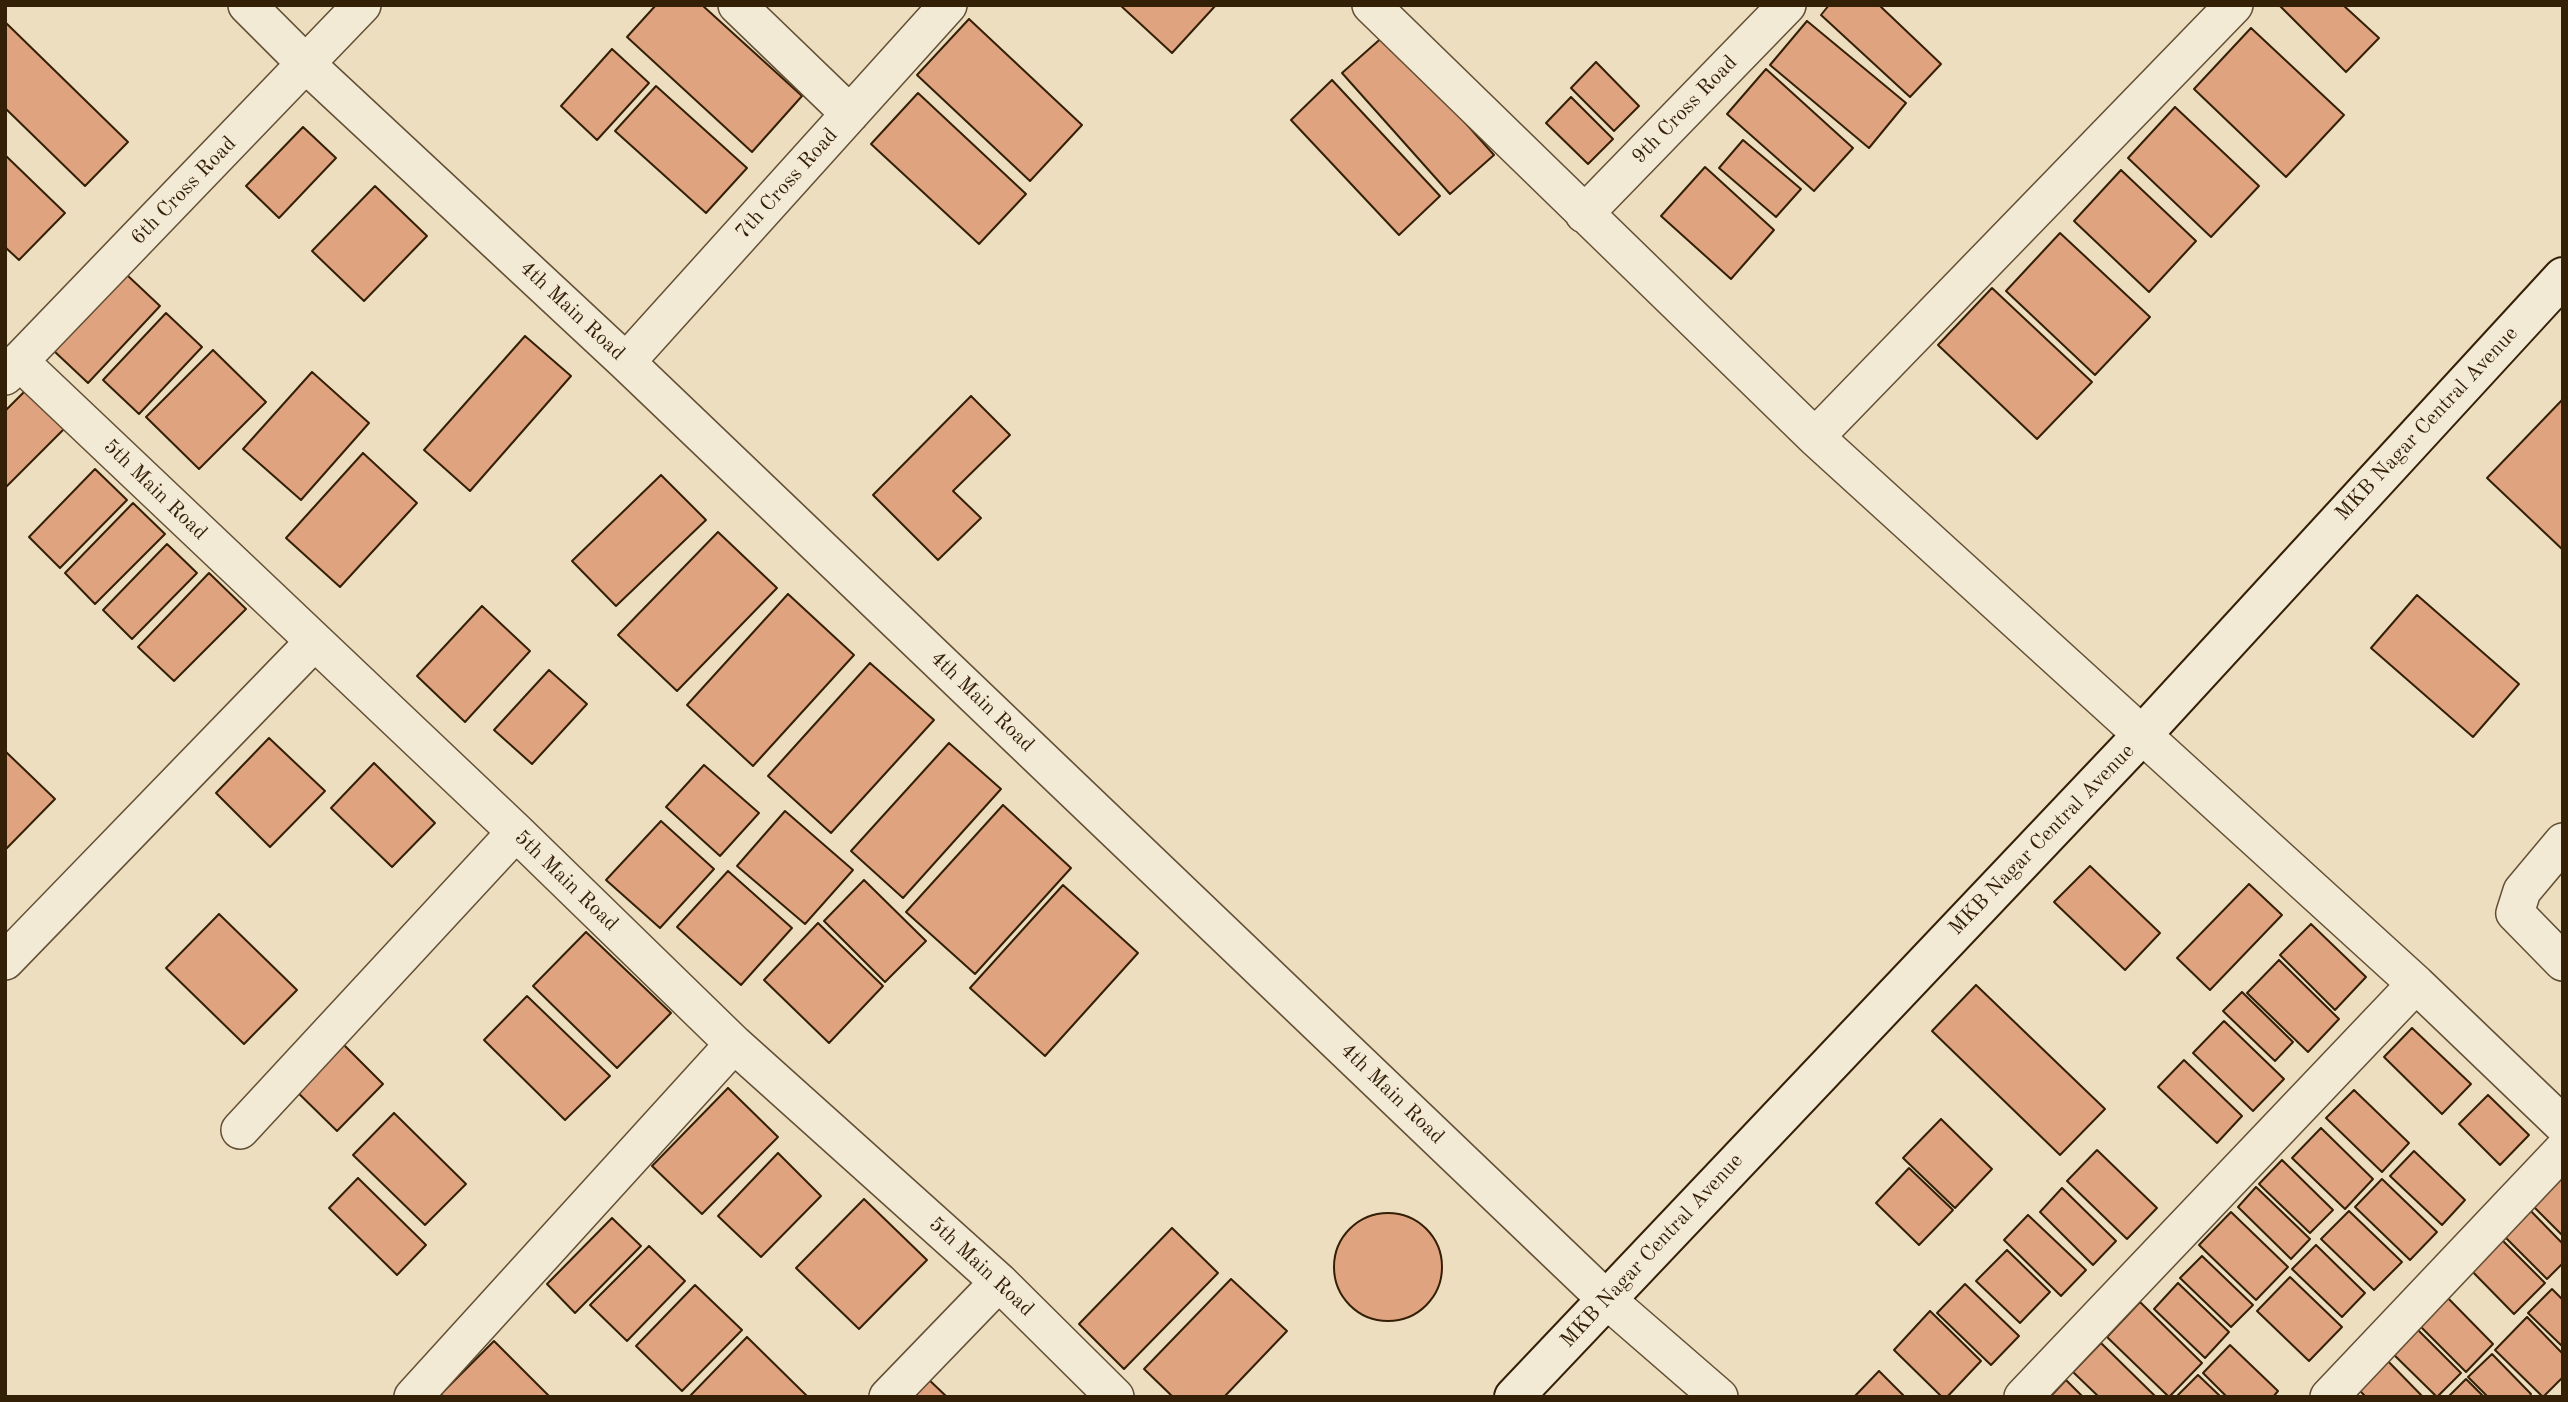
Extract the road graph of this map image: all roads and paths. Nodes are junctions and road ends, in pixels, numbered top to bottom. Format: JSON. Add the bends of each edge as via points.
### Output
{"nodes":[{"id":1,"x":247,"y":5,"type":"edge"},
{"id":2,"x":362,"y":5,"type":"edge"},
{"id":3,"x":737,"y":5,"type":"edge"},
{"id":4,"x":948,"y":5,"type":"edge"},
{"id":5,"x":1371,"y":5,"type":"edge"},
{"id":6,"x":1787,"y":5,"type":"edge"},
{"id":7,"x":2234,"y":5,"type":"edge"},
{"id":8,"x":306,"y":64,"type":"junction"},
{"id":9,"x":850,"y":114,"type":"junction"},
{"id":10,"x":1584,"y":215,"type":"junction"},
{"id":11,"x":2563,"y":276,"type":"edge"},
{"id":12,"x":626,"y":362,"type":"junction"},
{"id":13,"x":12,"y":369,"type":"edge"},
{"id":14,"x":1815,"y":437,"type":"junction"},
{"id":15,"x":314,"y":642,"type":"junction"},
{"id":16,"x":2141,"y":736,"type":"junction"},
{"id":17,"x":516,"y":832,"type":"junction"},
{"id":18,"x":2563,"y":842,"type":"edge"},
{"id":19,"x":5,"y":961,"type":"edge"},
{"id":20,"x":2563,"y":962,"type":"edge"},
{"id":21,"x":2416,"y":984,"type":"junction"},
{"id":22,"x":734,"y":1044,"type":"junction"},
{"id":23,"x":2563,"y":1125,"type":"edge"},
{"id":24,"x":240,"y":1130,"type":"dead end"},
{"id":25,"x":2563,"y":1150,"type":"edge"},
{"id":26,"x":999,"y":1282,"type":"junction"},
{"id":27,"x":1606,"y":1299,"type":"junction"},
{"id":28,"x":413,"y":1397,"type":"edge"},
{"id":29,"x":888,"y":1397,"type":"edge"},
{"id":30,"x":1115,"y":1397,"type":"edge"},
{"id":31,"x":1514,"y":1397,"type":"edge"},
{"id":32,"x":1719,"y":1397,"type":"edge"},
{"id":33,"x":2023,"y":1397,"type":"edge"},
{"id":34,"x":2329,"y":1397,"type":"edge"}],
"edges":[{"from":1,"to":8,"type":"street","name":"4th Main Road"},
{"from":2,"to":8,"type":"street","name":"6th Cross Road"},
{"from":3,"to":9,"type":"street"},
{"from":4,"to":9,"type":"street","name":"7th Cross Road"},
{"from":5,"to":10,"type":"street"},
{"from":6,"to":10,"type":"street","name":"9th Cross Road"},
{"from":7,"to":14,"type":"street"},
{"from":8,"to":12,"type":"street","name":"4th Main Road"},
{"from":8,"to":13,"type":"street","name":"6th Cross Road"},
{"from":9,"to":12,"type":"street","name":"7th Cross Road"},
{"from":10,"to":14,"type":"street"},
{"from":11,"to":16,"type":"main road","name":"MKB Nagar Central Avenue"},
{"from":12,"to":27,"type":"street","name":"4th Main Road"},
{"from":13,"to":15,"type":"street","name":"5th Main Road"},
{"from":14,"to":16,"type":"street"},
{"from":15,"to":17,"type":"street","name":"5th Main Road"},
{"from":15,"to":19,"type":"street"},
{"from":16,"to":21,"type":"street"},
{"from":16,"to":27,"type":"main road","name":"MKB Nagar Central Avenue"},
{"from":17,"to":22,"type":"street","name":"5th Main Road"},
{"from":17,"to":24,"type":"street"},
{"from":18,"to":20,"type":"street","via":[[2522,891],[2515,913]]},
{"from":21,"to":23,"type":"street"},
{"from":21,"to":33,"type":"street"},
{"from":22,"to":26,"type":"street","name":"5th Main Road"},
{"from":22,"to":28,"type":"street"},
{"from":25,"to":34,"type":"street"},
{"from":26,"to":29,"type":"street"},
{"from":26,"to":30,"type":"street","name":"5th Main Road"},
{"from":27,"to":31,"type":"main road","name":"MKB Nagar Central Avenue"},
{"from":27,"to":32,"type":"street","name":"4th Main Road"}]}
